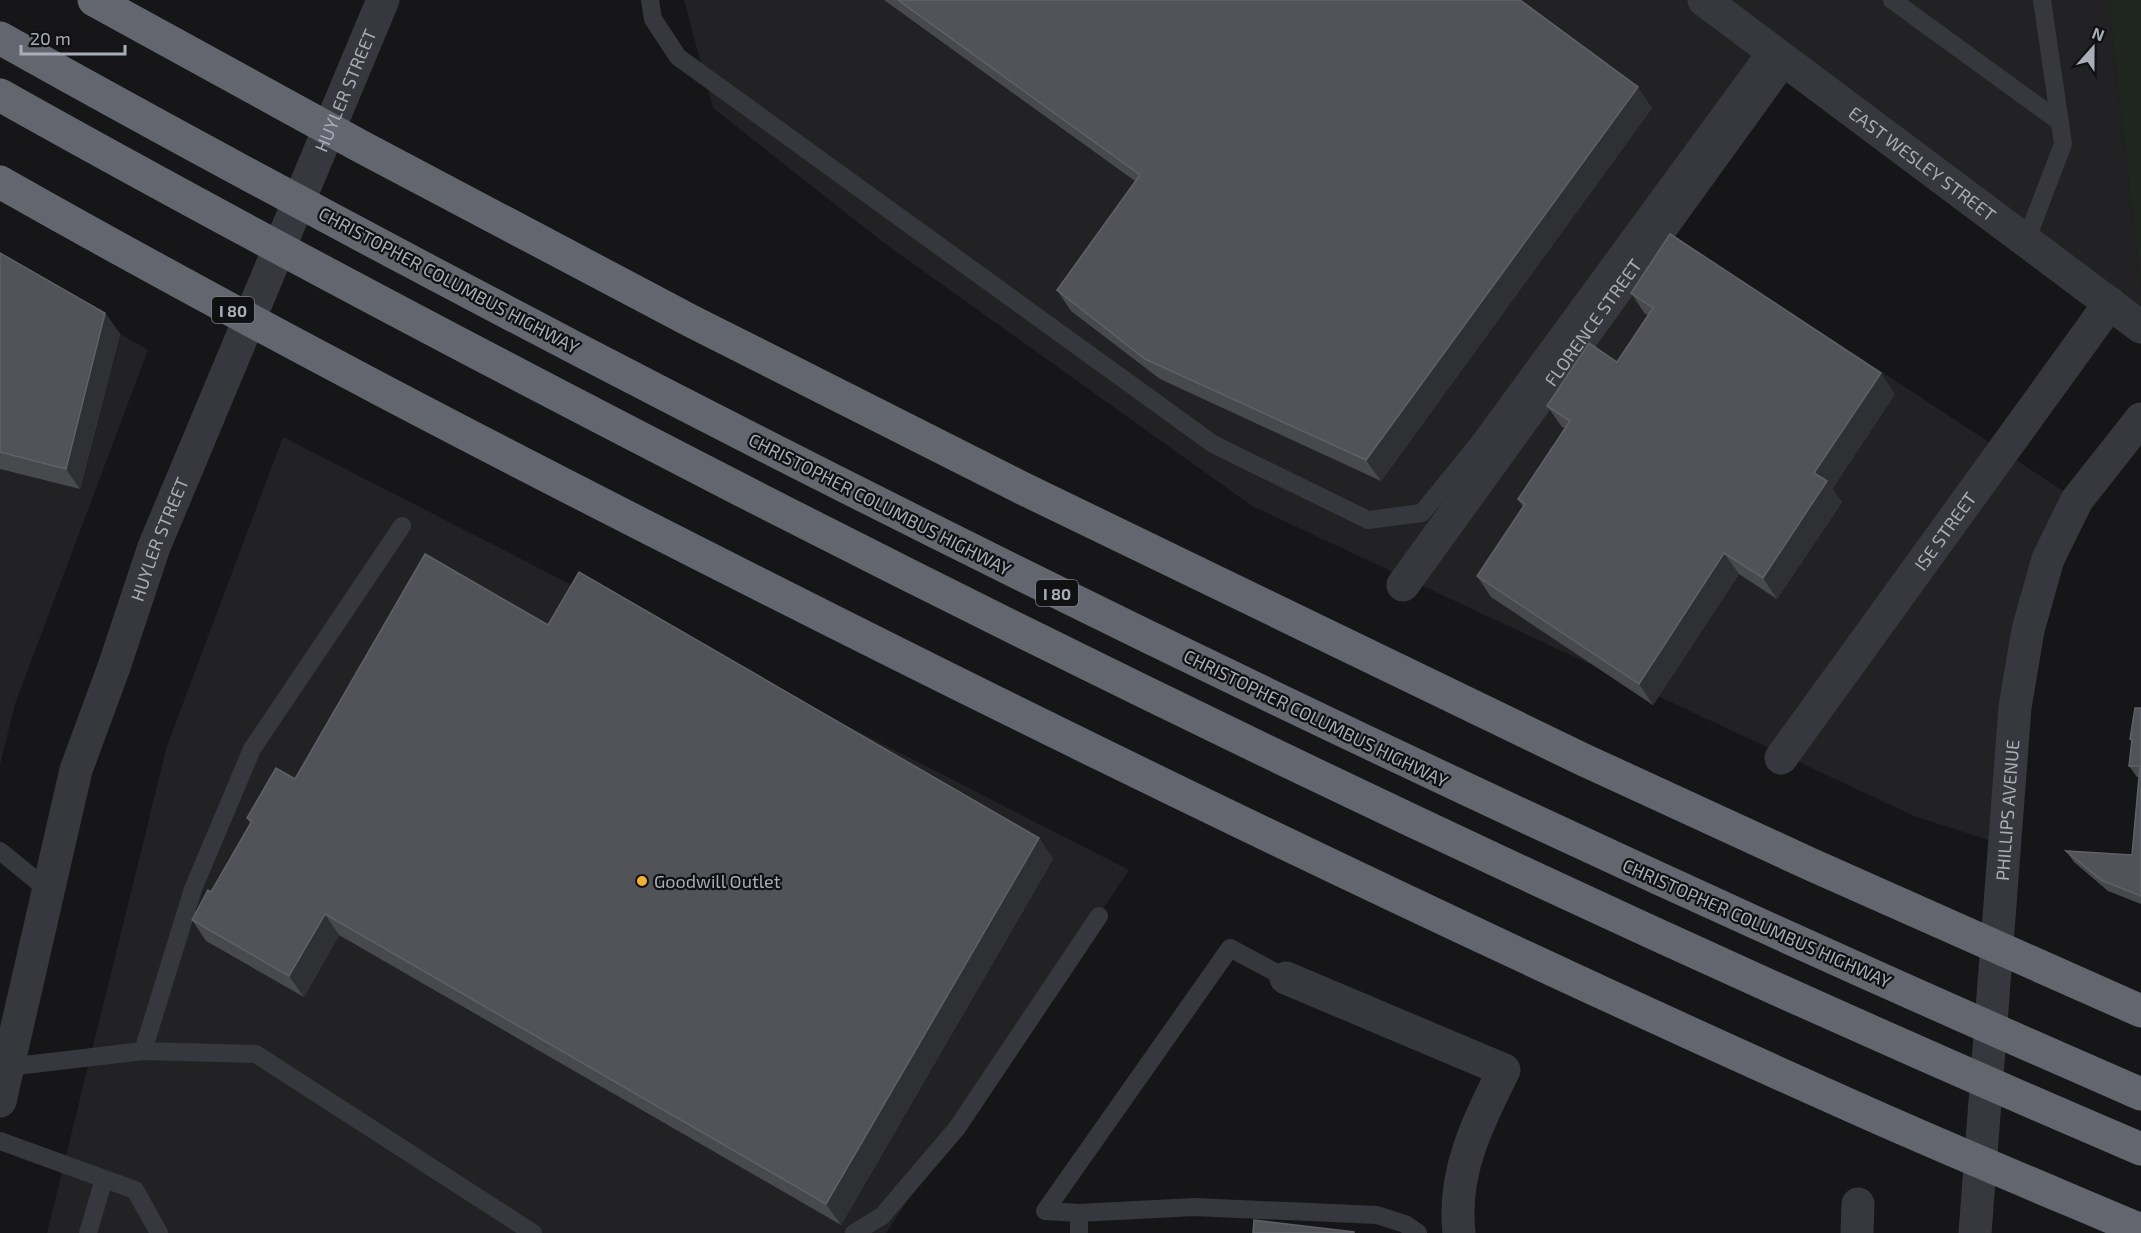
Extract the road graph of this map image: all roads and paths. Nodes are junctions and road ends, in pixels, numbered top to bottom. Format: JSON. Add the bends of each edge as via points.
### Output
{"nodes":[{"id":1,"x":94,"y":0,"type":"edge"},
{"id":2,"x":383,"y":0,"type":"edge"},
{"id":3,"x":650,"y":0,"type":"edge"},
{"id":4,"x":1704,"y":0,"type":"edge"},
{"id":5,"x":1892,"y":0,"type":"edge"},
{"id":6,"x":2042,"y":0,"type":"edge"},
{"id":7,"x":0,"y":38,"type":"edge"},
{"id":8,"x":1775,"y":53,"type":"junction"},
{"id":9,"x":0,"y":95,"type":"edge"},
{"id":10,"x":2060,"y":122,"type":"junction"},
{"id":11,"x":0,"y":182,"type":"edge"},
{"id":12,"x":2026,"y":241,"type":"junction"},
{"id":13,"x":2110,"y":303,"type":"junction"},
{"id":14,"x":2141,"y":327,"type":"edge"},
{"id":15,"x":2141,"y":419,"type":"edge"},
{"id":16,"x":402,"y":526,"type":"dead end"},
{"id":17,"x":1403,"y":585,"type":"dead end"},
{"id":18,"x":1781,"y":758,"type":"dead end"},
{"id":19,"x":0,"y":851,"type":"edge"},
{"id":20,"x":48,"y":890,"type":"junction"},
{"id":21,"x":1099,"y":916,"type":"dead end"},
{"id":22,"x":1286,"y":978,"type":"joint"},
{"id":23,"x":2141,"y":1011,"type":"edge"},
{"id":24,"x":8,"y":1045,"type":"edge"},
{"id":25,"x":143,"y":1051,"type":"junction"},
{"id":26,"x":2141,"y":1094,"type":"edge"},
{"id":27,"x":0,"y":1101,"type":"edge"},
{"id":28,"x":0,"y":1141,"type":"edge"},
{"id":29,"x":2141,"y":1149,"type":"edge"},
{"id":30,"x":104,"y":1179,"type":"junction"},
{"id":31,"x":1079,"y":1213,"type":"junction"},
{"id":32,"x":2141,"y":1230,"type":"edge"},
{"id":33,"x":88,"y":1233,"type":"edge"},
{"id":34,"x":159,"y":1233,"type":"edge"},
{"id":35,"x":533,"y":1233,"type":"edge"},
{"id":36,"x":854,"y":1233,"type":"edge"},
{"id":37,"x":1079,"y":1233,"type":"edge"},
{"id":38,"x":1418,"y":1233,"type":"edge"},
{"id":39,"x":1459,"y":1233,"type":"edge"},
{"id":40,"x":1975,"y":1233,"type":"edge"}],
"edges":[{"from":1,"to":23,"type":"highway","via":[[681,315],[1023,489],[1594,765]]},
{"from":2,"to":20,"type":"street","name":"HUYLER STREET","via":[[154,547],[76,770]]},
{"from":3,"to":8,"type":"lane","via":[[653,19],[678,57],[1212,444],[1368,520],[1422,513]]},
{"from":4,"to":8,"type":"street","name":"EAST WESLEY STREET"},
{"from":5,"to":10,"type":"lane"},
{"from":6,"to":10,"type":"lane"},
{"from":7,"to":26,"type":"highway","name":"CHRISTOPHER COLUMBUS HIGHWAY","number":"I 80","via":[[497,307],[1011,570],[1532,820]]},
{"from":8,"to":12,"type":"street","name":"EAST WESLEY STREET"},
{"from":8,"to":17,"type":"street","name":"FLORENCE STREET"},
{"from":9,"to":29,"type":"highway","via":[[389,308],[953,598],[1613,915]]},
{"from":10,"to":12,"type":"lane","via":[[2063,144]]},
{"from":11,"to":32,"type":"highway","number":"I 80","via":[[468,435],[1033,722],[1606,994],[1869,1114]]},
{"from":12,"to":13,"type":"street","name":"EAST WESLEY STREET"},
{"from":13,"to":14,"type":"street","name":"EAST WESLEY STREET"},
{"from":13,"to":18,"type":"street","name":"ISE STREET"},
{"from":15,"to":40,"type":"street","name":"PHILLIPS AVENUE","via":[[2077,500],[2048,559],[2028,630],[2014,707]]},
{"from":16,"to":25,"type":"lane","via":[[252,749],[193,889]]},
{"from":19,"to":20,"type":"lane"},
{"from":20,"to":24,"type":"street","name":"HUYLER STREET"},
{"from":21,"to":36,"type":"lane","via":[[957,1128],[882,1216]]},
{"from":22,"to":31,"type":"lane","via":[[1230,948],[1045,1211]]},
{"from":22,"to":39,"type":"street","via":[[1504,1070],[1461,1171]]},
{"from":24,"to":25,"type":"lane"},
{"from":24,"to":27,"type":"street","name":"HUYLER STREET"},
{"from":25,"to":35,"type":"lane","via":[[256,1054]]},
{"from":28,"to":30,"type":"lane"},
{"from":30,"to":33,"type":"lane"},
{"from":30,"to":34,"type":"lane","via":[[135,1190]]},
{"from":31,"to":37,"type":"lane"},
{"from":31,"to":38,"type":"lane","via":[[1194,1207],[1377,1215],[1405,1224]]}]}
